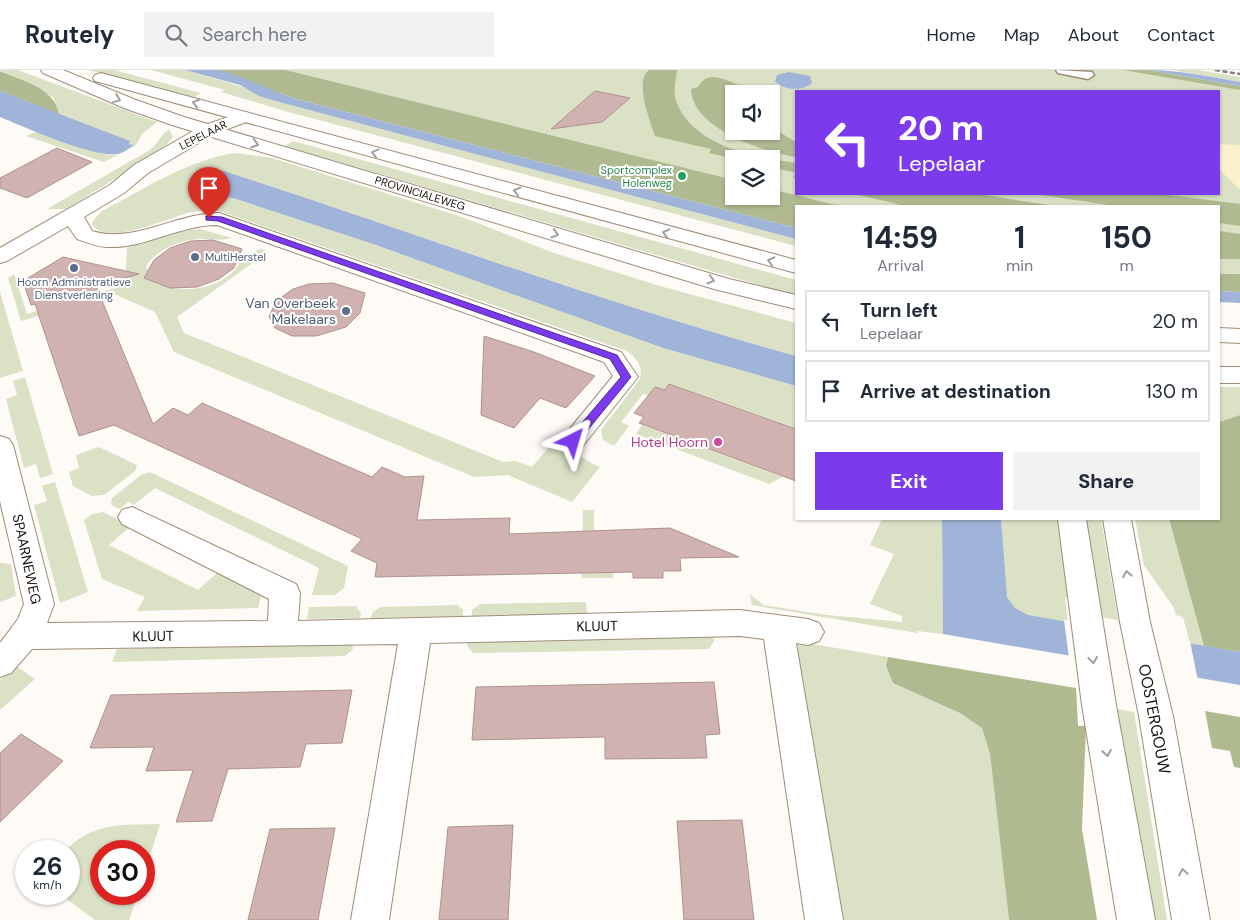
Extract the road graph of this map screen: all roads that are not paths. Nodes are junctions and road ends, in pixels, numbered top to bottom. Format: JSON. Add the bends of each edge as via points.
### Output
{"nodes":[{"id":1,"x":49,"y":70,"type":"edge"},
{"id":2,"x":63,"y":70,"type":"edge"},
{"id":3,"x":1062,"y":70,"type":"edge"},
{"id":4,"x":1088,"y":75,"type":"dead end"},
{"id":5,"x":243,"y":117,"type":"junction"},
{"id":6,"x":218,"y":133,"type":"junction"},
{"id":7,"x":72,"y":214,"type":"junction"},
{"id":8,"x":0,"y":257,"type":"edge"},
{"id":9,"x":795,"y":267,"type":"edge"},
{"id":10,"x":795,"y":302,"type":"edge"},
{"id":11,"x":1220,"y":336,"type":"edge"},
{"id":12,"x":1240,"y":336,"type":"edge"},
{"id":13,"x":1220,"y":375,"type":"edge"},
{"id":14,"x":1240,"y":375,"type":"edge"},
{"id":15,"x":573,"y":441,"type":"dead end"},
{"id":16,"x":0,"y":445,"type":"edge"},
{"id":17,"x":132,"y":517,"type":"dead end"},
{"id":18,"x":1072,"y":520,"type":"edge"},
{"id":19,"x":1117,"y":520,"type":"edge"},
{"id":20,"x":416,"y":631,"type":"junction"},
{"id":21,"x":282,"y":634,"type":"junction"},
{"id":22,"x":24,"y":636,"type":"junction"},
{"id":23,"x":0,"y":663,"type":"edge"},
{"id":24,"x":370,"y":920,"type":"edge"},
{"id":25,"x":824,"y":920,"type":"edge"},
{"id":26,"x":1136,"y":920,"type":"edge"},
{"id":27,"x":1191,"y":920,"type":"edge"}],
"edges":[{"from":1,"to":6,"type":"main road","name":"PROVINCIALEWEG","one_way":true,"via":[[130,104]]},
{"from":5,"to":2,"type":"main road","name":"PROVINCIALEWEG","one_way":true,"via":[[158,92]]},
{"from":3,"to":4,"type":"lane"},
{"from":5,"to":6,"type":"main road","name":"LEPELAAR"},
{"from":9,"to":5,"type":"main road","name":"PROVINCIALEWEG","one_way":true},
{"from":6,"to":7,"type":"main road","name":"LEPELAAR","via":[[156,174],[117,189]]},
{"from":6,"to":10,"type":"main road","name":"PROVINCIALEWEG","one_way":true,"via":[[722,284]]},
{"from":7,"to":8,"type":"main road","name":"LEPELAAR"},
{"from":7,"to":15,"type":"main road","via":[[84,235],[106,241],[199,219],[219,219],[613,357],[626,377]]},
{"from":11,"to":12,"type":"main road"},
{"from":13,"to":14,"type":"main road"},
{"from":16,"to":22,"type":"main road","name":"SPAARNEWEG","via":[[39,604],[35,619]]},
{"from":17,"to":21,"type":"main road","via":[[285,593]]},
{"from":18,"to":26,"type":"main road","one_way":true,"via":[[1099,705]]},
{"from":27,"to":19,"type":"main road","name":"OOSTERGOUW","one_way":true,"via":[[1156,716]]},
{"from":20,"to":21,"type":"main road","name":"KLUUT"},
{"from":20,"to":24,"type":"main road"},
{"from":20,"to":25,"type":"main road","name":"KLUUT","via":[[740,623],[793,631]]},
{"from":21,"to":22,"type":"main road","name":"KLUUT"},
{"from":22,"to":23,"type":"main road","name":"SPAARNEWEG"}]}
